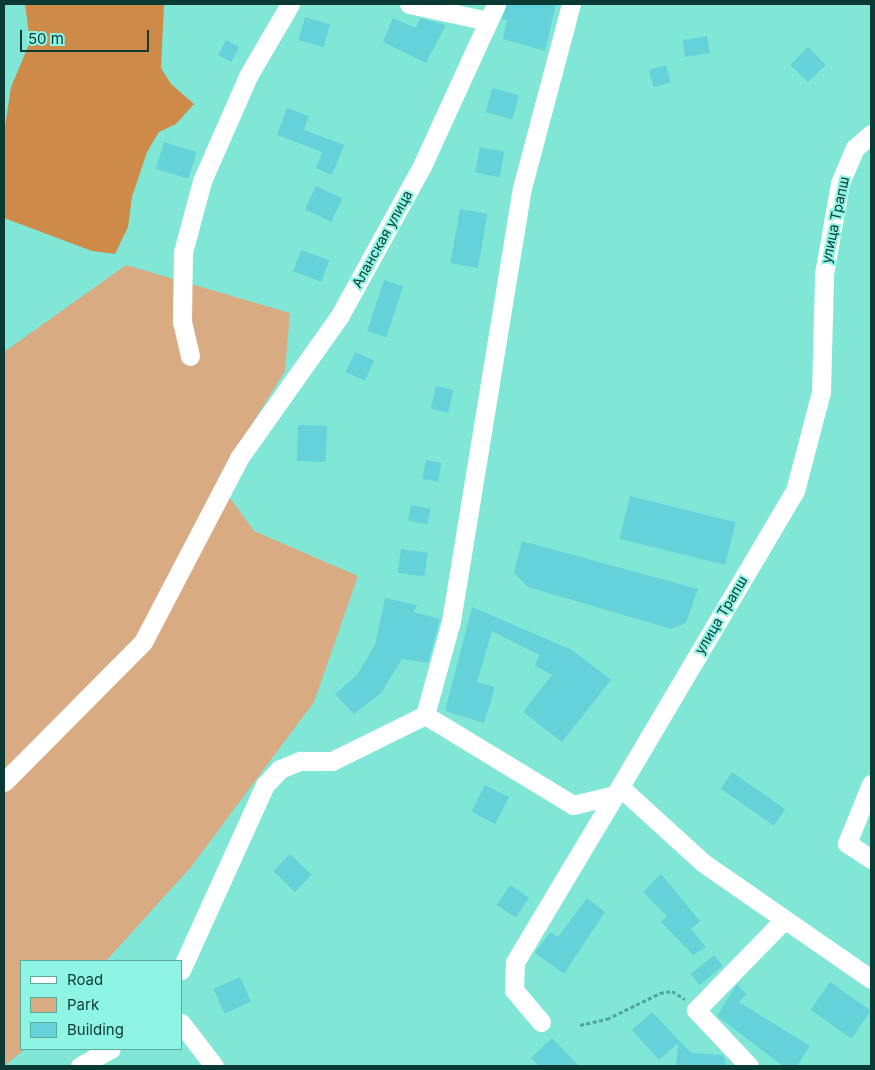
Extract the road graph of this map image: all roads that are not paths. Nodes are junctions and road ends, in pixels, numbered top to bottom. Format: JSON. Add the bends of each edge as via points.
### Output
{"nodes":[{"id":1,"x":290,"y":4,"type":"edge"},
{"id":2,"x":409,"y":4,"type":"edge"},
{"id":3,"x":496,"y":4,"type":"edge"},
{"id":4,"x":571,"y":4,"type":"edge"},
{"id":5,"x":488,"y":21,"type":"junction"},
{"id":6,"x":871,"y":134,"type":"edge"},
{"id":7,"x":190,"y":356,"type":"dead end"},
{"id":8,"x":425,"y":715,"type":"junction"},
{"id":9,"x":4,"y":782,"type":"edge"},
{"id":10,"x":871,"y":784,"type":"edge"},
{"id":11,"x":618,"y":791,"type":"junction"},
{"id":12,"x":871,"y":858,"type":"edge"},
{"id":13,"x":783,"y":921,"type":"junction"},
{"id":14,"x":182,"y":968,"type":"edge"},
{"id":15,"x":871,"y":979,"type":"edge"},
{"id":16,"x":541,"y":1022,"type":"dead end"},
{"id":17,"x":182,"y":1024,"type":"edge"},
{"id":18,"x":109,"y":1050,"type":"edge"},
{"id":19,"x":80,"y":1066,"type":"edge"},
{"id":20,"x":214,"y":1066,"type":"edge"},
{"id":21,"x":749,"y":1066,"type":"edge"}],
"edges":[{"from":1,"to":7,"type":"street","via":[[248,76],[202,181],[183,252],[182,322]]},
{"from":2,"to":5,"type":"street"},
{"from":3,"to":5,"type":"street","name":"Аланская улица"},
{"from":4,"to":8,"type":"street","via":[[522,188],[451,622]]},
{"from":5,"to":9,"type":"street","name":"Аланская улица","via":[[422,166],[339,317],[238,458],[142,642]]},
{"from":6,"to":11,"type":"street","name":"улица Трапш","via":[[855,148],[840,183],[824,274],[821,392],[795,491]]},
{"from":8,"to":11,"type":"street","via":[[573,806]]},
{"from":8,"to":14,"type":"street","via":[[332,761],[300,761],[280,769],[265,785]]},
{"from":10,"to":12,"type":"street","via":[[847,843]]},
{"from":11,"to":13,"type":"street","via":[[702,862]]},
{"from":11,"to":16,"type":"street","name":"улица Трапш","via":[[515,962],[514,990]]},
{"from":13,"to":15,"type":"street"},
{"from":13,"to":21,"type":"street","via":[[696,1010]]},
{"from":17,"to":20,"type":"street"},
{"from":18,"to":19,"type":"street"}]}
